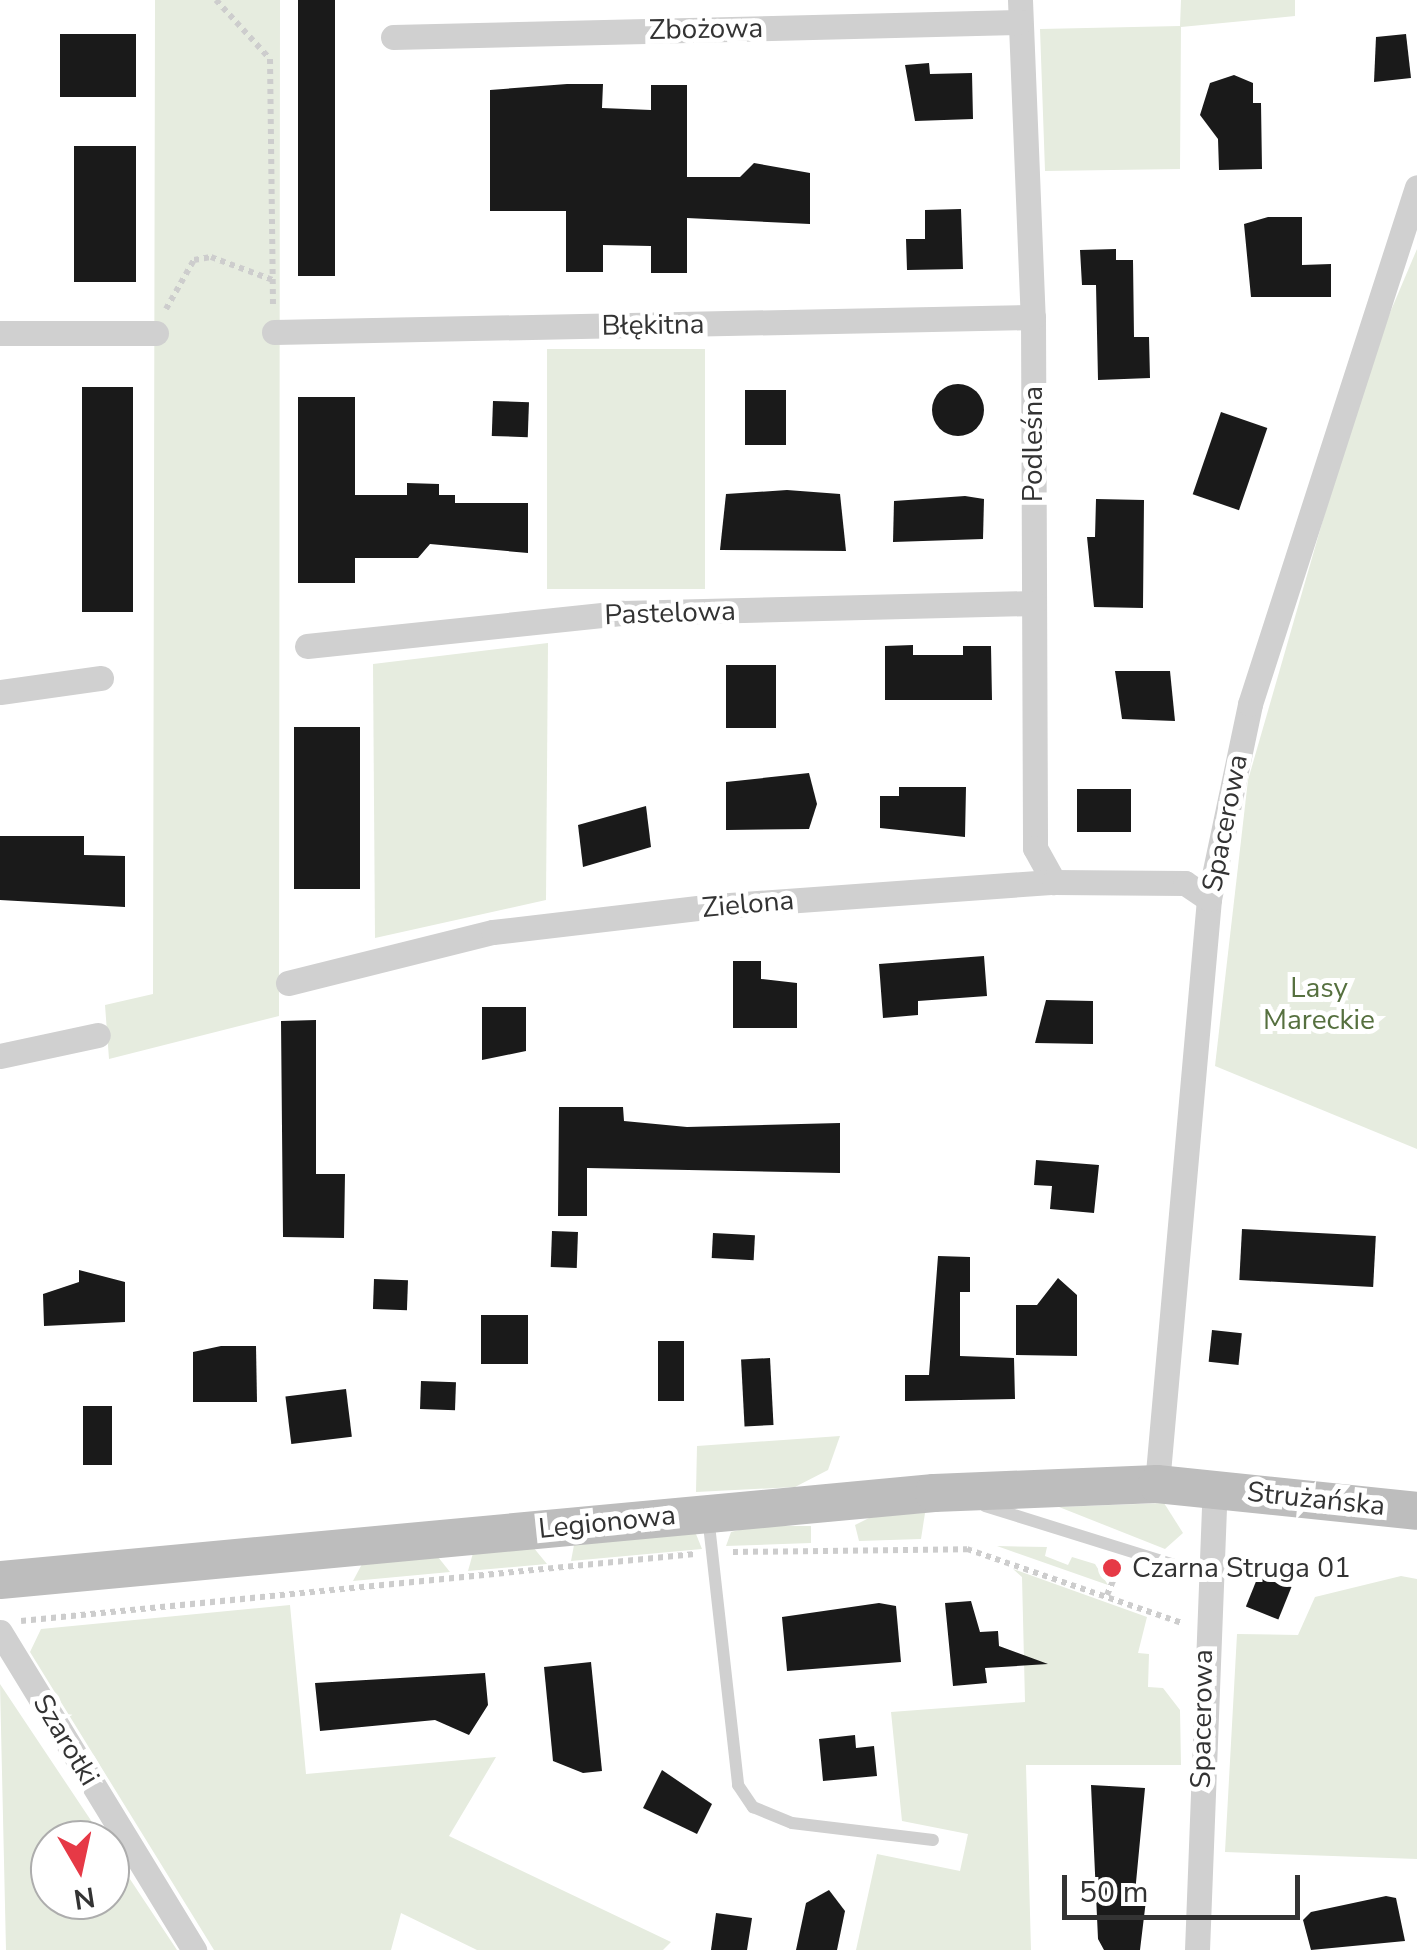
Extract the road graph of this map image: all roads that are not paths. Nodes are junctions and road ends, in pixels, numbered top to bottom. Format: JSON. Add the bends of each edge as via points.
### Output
{"nodes":[{"id":1,"x":1020,"y":11,"type":"edge"},
{"id":2,"x":393,"y":37,"type":"dead end"},
{"id":3,"x":1417,"y":187,"type":"edge"},
{"id":4,"x":1033,"y":318,"type":"junction"},
{"id":5,"x":156,"y":330,"type":"road end"},
{"id":6,"x":274,"y":332,"type":"road end"},
{"id":7,"x":0,"y":333,"type":"edge"},
{"id":8,"x":1034,"y":603,"type":"junction"},
{"id":9,"x":307,"y":646,"type":"dead end"},
{"id":10,"x":101,"y":678,"type":"dead end"},
{"id":11,"x":0,"y":692,"type":"edge"},
{"id":12,"x":1054,"y":882,"type":"junction"},
{"id":13,"x":1209,"y":899,"type":"junction"},
{"id":14,"x":288,"y":982,"type":"dead end"},
{"id":15,"x":98,"y":1035,"type":"dead end"},
{"id":16,"x":0,"y":1056,"type":"edge"},
{"id":17,"x":1156,"y":1484,"type":"junction"},
{"id":18,"x":1215,"y":1488,"type":"junction"},
{"id":19,"x":934,"y":1493,"type":"junction"},
{"id":20,"x":1417,"y":1511,"type":"edge"},
{"id":21,"x":708,"y":1512,"type":"junction"},
{"id":22,"x":1207,"y":1575,"type":"junction"},
{"id":23,"x":0,"y":1580,"type":"edge"},
{"id":24,"x":0,"y":1632,"type":"edge"},
{"id":25,"x":933,"y":1840,"type":"dead end"},
{"id":26,"x":194,"y":1950,"type":"edge"},
{"id":27,"x":1197,"y":1950,"type":"edge"}],
"edges":[{"from":1,"to":2,"type":"street","name":"Zbożowa"},
{"from":1,"to":4,"type":"street","name":"Podleśna"},
{"from":3,"to":13,"type":"street","name":"Spacerowa","via":[[1250,704]]},
{"from":4,"to":6,"type":"street","name":"Błękitna"},
{"from":4,"to":8,"type":"street","name":"Podleśna"},
{"from":5,"to":7,"type":"street"},
{"from":8,"to":9,"type":"street","name":"Pastelowa","via":[[623,614]]},
{"from":8,"to":12,"type":"street","name":"Podleśna","via":[[1035,848]]},
{"from":10,"to":11,"type":"street"},
{"from":12,"to":13,"type":"street","name":"Zielona","via":[[1185,883]]},
{"from":12,"to":14,"type":"street","name":"Zielona","via":[[493,932]]},
{"from":13,"to":17,"type":"street","name":"Spacerowa"},
{"from":15,"to":16,"type":"street"},
{"from":17,"to":18,"type":"main road","name":"Legionowa"},
{"from":17,"to":19,"type":"main road","name":"Legionowa"},
{"from":18,"to":20,"type":"main road","name":"Strużańska"},
{"from":18,"to":22,"type":"street","name":"Spacerowa"},
{"from":19,"to":21,"type":"main road","name":"Legionowa"},
{"from":19,"to":22,"type":"lane"},
{"from":21,"to":23,"type":"main road","name":"Legionowa"},
{"from":21,"to":25,"type":"lane","via":[[728,1748],[753,1807],[792,1823]]},
{"from":22,"to":27,"type":"street","name":"Spacerowa"},
{"from":24,"to":26,"type":"street","name":"Szarotki"}]}
